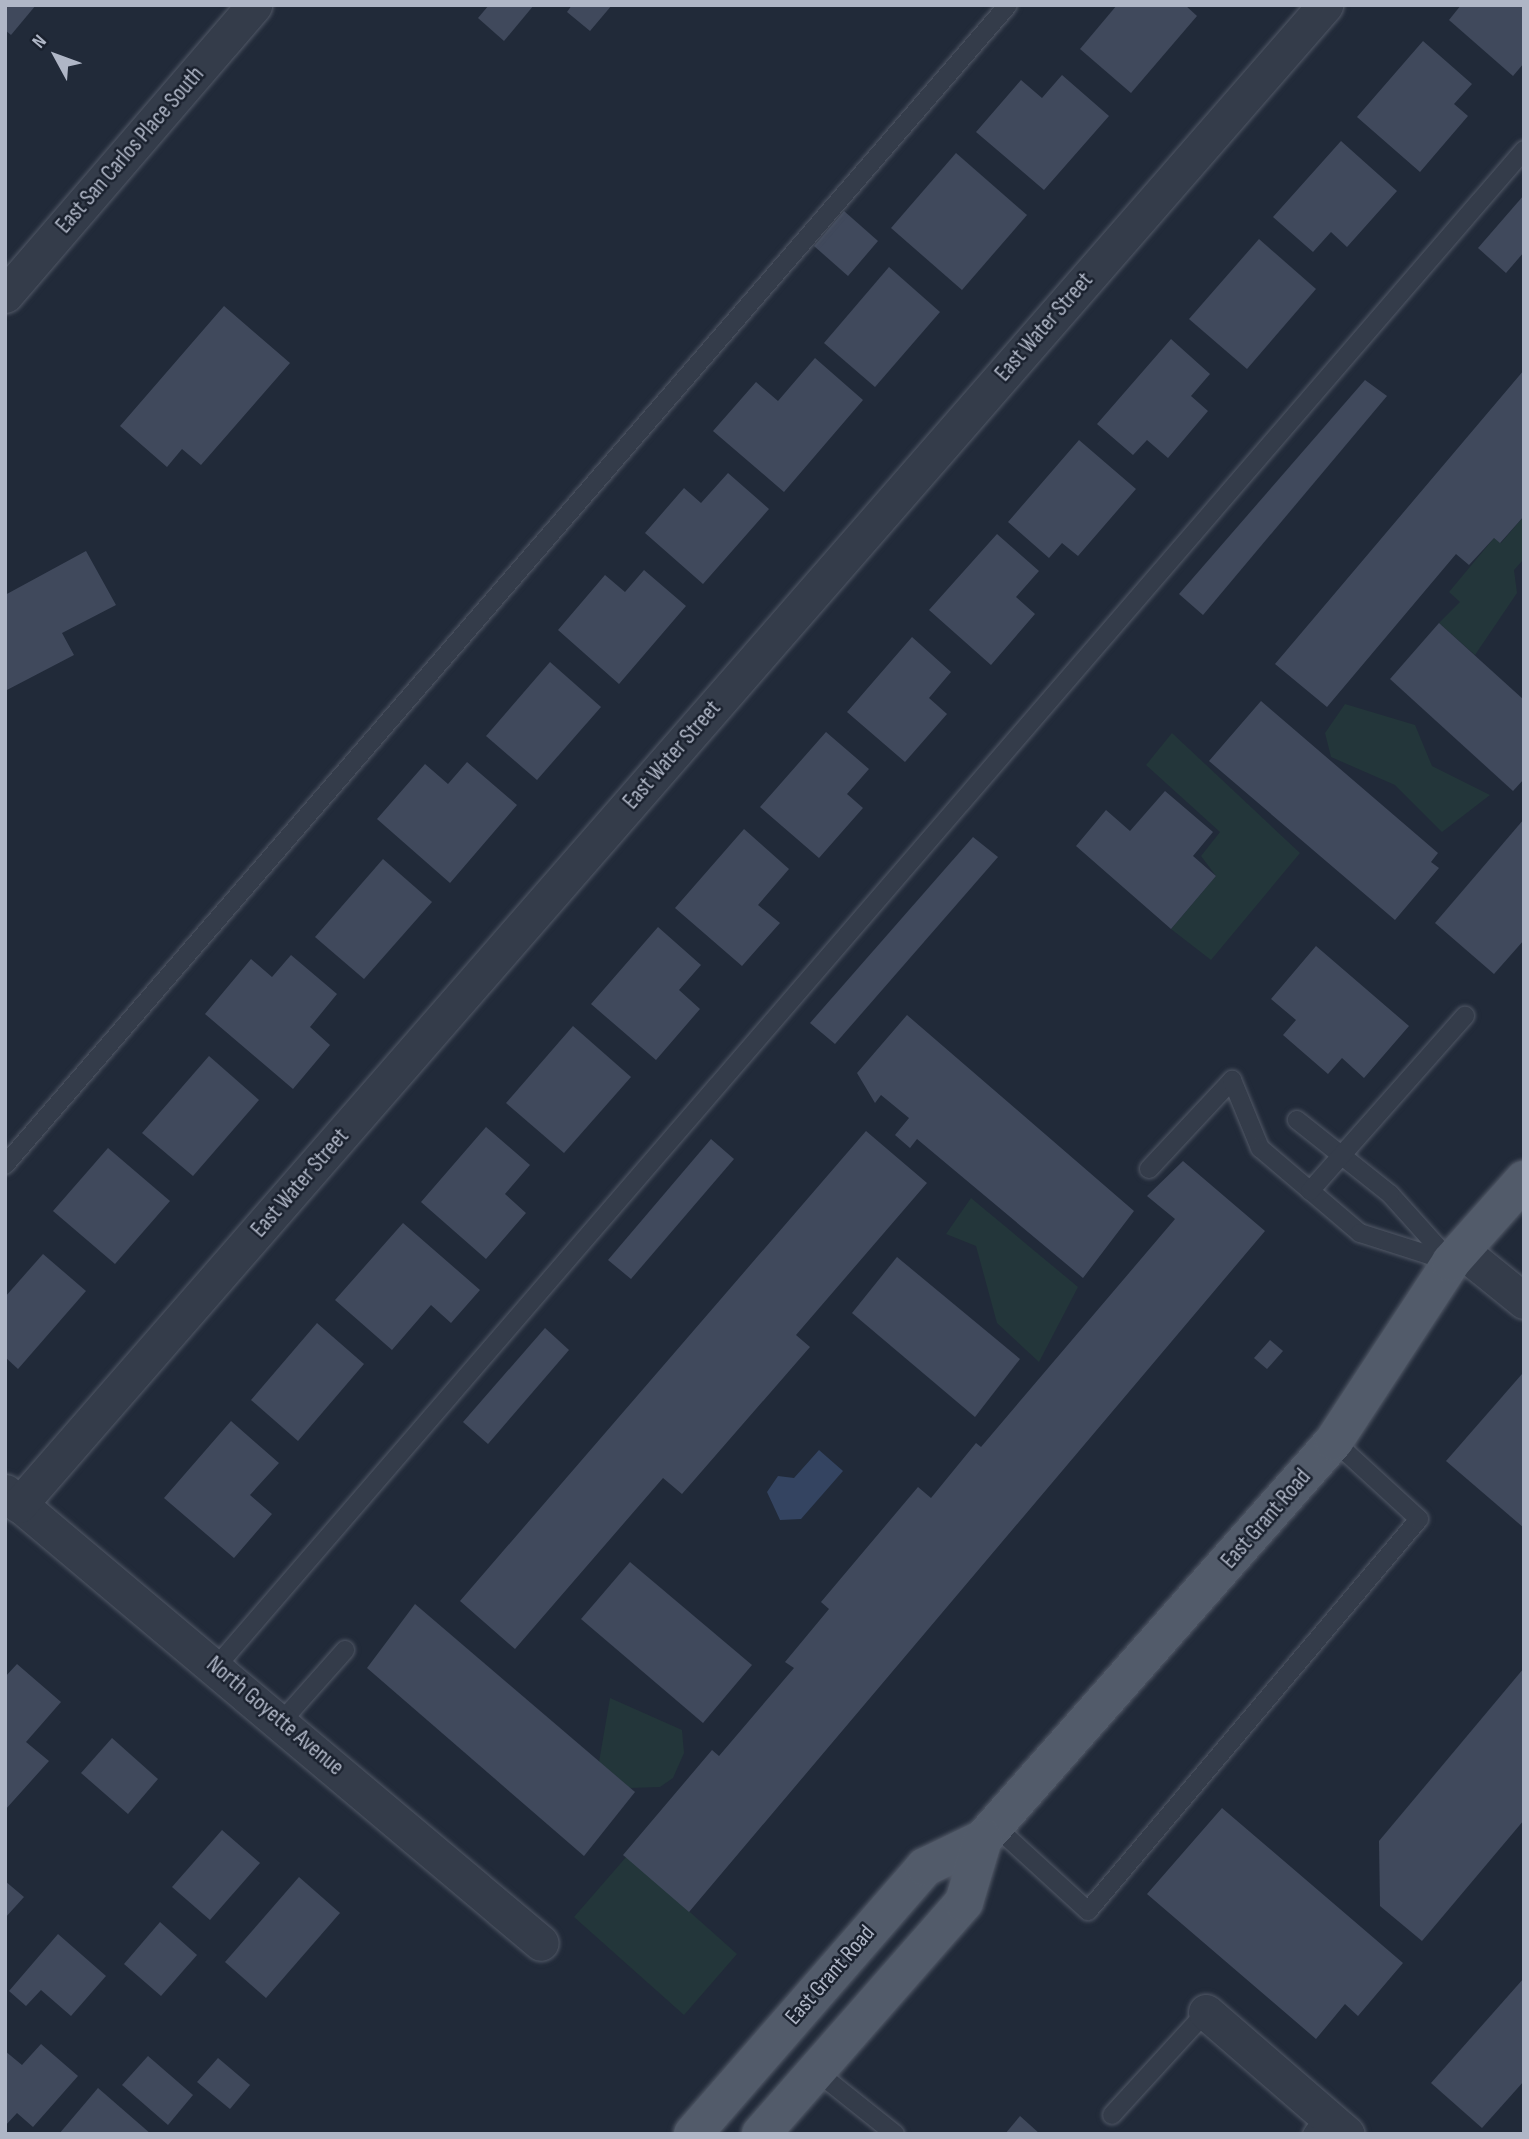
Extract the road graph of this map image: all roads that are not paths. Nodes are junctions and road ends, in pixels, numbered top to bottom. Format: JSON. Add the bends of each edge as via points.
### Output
{"nodes":[{"id":1,"x":254,"y":5,"type":"edge"},
{"id":2,"x":1008,"y":5,"type":"edge"},
{"id":3,"x":1325,"y":5,"type":"edge"},
{"id":4,"x":1524,"y":150,"type":"edge"},
{"id":5,"x":5,"y":295,"type":"edge"},
{"id":6,"x":1465,"y":1016,"type":"dead end"},
{"id":7,"x":1297,"y":1120,"type":"dead end"},
{"id":8,"x":1343,"y":1157,"type":"junction"},
{"id":9,"x":5,"y":1165,"type":"edge"},
{"id":10,"x":1149,"y":1169,"type":"dead end"},
{"id":11,"x":1524,"y":1180,"type":"edge"},
{"id":12,"x":1310,"y":1191,"type":"junction"},
{"id":13,"x":1456,"y":1256,"type":"junction"},
{"id":14,"x":1524,"y":1301,"type":"edge"},
{"id":15,"x":1334,"y":1441,"type":"junction"},
{"id":16,"x":12,"y":1499,"type":"edge"},
{"id":17,"x":345,"y":1650,"type":"dead end"},
{"id":18,"x":216,"y":1667,"type":"junction"},
{"id":19,"x":282,"y":1721,"type":"junction"},
{"id":20,"x":989,"y":1833,"type":"junction"},
{"id":21,"x":541,"y":1943,"type":"dead end"},
{"id":22,"x":1206,"y":2012,"type":"joint"},
{"id":23,"x":816,"y":2071,"type":"junction"},
{"id":24,"x":1112,"y":2115,"type":"dead end"},
{"id":25,"x":1328,"y":2128,"type":"edge"},
{"id":26,"x":693,"y":2134,"type":"edge"},
{"id":27,"x":761,"y":2134,"type":"edge"},
{"id":28,"x":895,"y":2134,"type":"edge"}],
"edges":[{"from":1,"to":5,"type":"street","name":"East San Carlos Place South"},
{"from":2,"to":9,"type":"lane"},
{"from":3,"to":16,"type":"street","name":"East Water Street"},
{"from":4,"to":18,"type":"lane"},
{"from":6,"to":8,"type":"lane"},
{"from":7,"to":8,"type":"lane"},
{"from":8,"to":12,"type":"lane"},
{"from":8,"to":13,"type":"lane"},
{"from":10,"to":12,"type":"lane","via":[[1232,1080],[1260,1148]]},
{"from":11,"to":13,"type":"main road","name":"East Grant Road"},
{"from":12,"to":13,"type":"lane","via":[[1360,1233]]},
{"from":13,"to":14,"type":"street"},
{"from":13,"to":15,"type":"main road","name":"East Grant Road"},
{"from":15,"to":20,"type":"main road","name":"East Grant Road"},
{"from":15,"to":20,"type":"lane","via":[[1419,1519],[1088,1911]]},
{"from":16,"to":18,"type":"street","name":"North Goyette Avenue"},
{"from":17,"to":19,"type":"lane"},
{"from":18,"to":19,"type":"street","name":"North Goyette Avenue"},
{"from":19,"to":21,"type":"street","name":"North Goyette Avenue"},
{"from":20,"to":23,"type":"main road","name":"East Grant Road","via":[[964,1902]]},
{"from":20,"to":26,"type":"main road","name":"East Grant Road","via":[[925,1867]]},
{"from":22,"to":24,"type":"lane"},
{"from":22,"to":25,"type":"street"},
{"from":23,"to":27,"type":"main road","name":"East Grant Road"},
{"from":23,"to":28,"type":"lane"}]}
